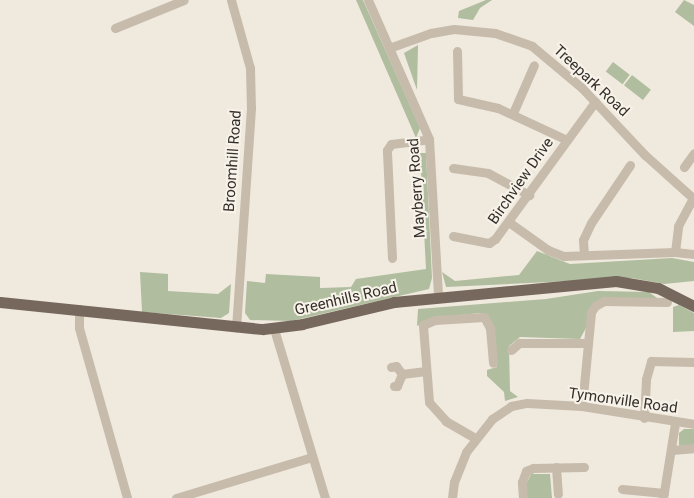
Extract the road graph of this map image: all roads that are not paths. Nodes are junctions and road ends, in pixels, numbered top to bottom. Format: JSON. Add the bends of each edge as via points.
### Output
{"nodes":[{"id":1,"x":184,"y":0,"type":"edge"},
{"id":2,"x":231,"y":0,"type":"edge"},
{"id":3,"x":368,"y":0,"type":"edge"},
{"id":4,"x":114,"y":28,"type":"dead end"},
{"id":5,"x":389,"y":48,"type":"junction"},
{"id":6,"x":457,"y":51,"type":"dead end"},
{"id":7,"x":534,"y":65,"type":"dead end"},
{"id":8,"x":596,"y":102,"type":"junction"},
{"id":9,"x":513,"y":113,"type":"junction"},
{"id":10,"x":429,"y":139,"type":"junction"},
{"id":11,"x":567,"y":140,"type":"junction"},
{"id":12,"x":694,"y":153,"type":"edge"},
{"id":13,"x":630,"y":165,"type":"dead end"},
{"id":14,"x":684,"y":167,"type":"dead end"},
{"id":15,"x":453,"y":168,"type":"dead end"},
{"id":16,"x":529,"y":195,"type":"junction"},
{"id":17,"x":694,"y":199,"type":"edge"},
{"id":18,"x":510,"y":223,"type":"junction"},
{"id":19,"x":453,"y":236,"type":"dead end"},
{"id":20,"x":675,"y":252,"type":"junction"},
{"id":21,"x":694,"y":254,"type":"edge"},
{"id":22,"x":584,"y":255,"type":"junction"},
{"id":23,"x":392,"y":258,"type":"dead end"},
{"id":24,"x":438,"y":297,"type":"junction"},
{"id":25,"x":0,"y":302,"type":"edge"},
{"id":26,"x":667,"y":302,"type":"dead end"},
{"id":27,"x":694,"y":306,"type":"edge"},
{"id":28,"x":79,"y":309,"type":"junction"},
{"id":29,"x":236,"y":326,"type":"junction"},
{"id":30,"x":274,"y":329,"type":"junction"},
{"id":31,"x":588,"y":343,"type":"junction"},
{"id":32,"x":511,"y":350,"type":"dead end"},
{"id":33,"x":694,"y":362,"type":"edge"},
{"id":34,"x":493,"y":363,"type":"dead end"},
{"id":35,"x":392,"y":367,"type":"dead end"},
{"id":36,"x":426,"y":371,"type":"junction"},
{"id":37,"x":402,"y":374,"type":"junction"},
{"id":38,"x":394,"y":386,"type":"dead end"},
{"id":39,"x":582,"y":406,"type":"junction"},
{"id":40,"x":644,"y":418,"type":"junction"},
{"id":41,"x":675,"y":423,"type":"junction"},
{"id":42,"x":694,"y":424,"type":"edge"},
{"id":43,"x":475,"y":438,"type":"junction"},
{"id":44,"x":694,"y":448,"type":"edge"},
{"id":45,"x":672,"y":450,"type":"junction"},
{"id":46,"x":312,"y":457,"type":"junction"},
{"id":47,"x":556,"y":467,"type":"junction"},
{"id":48,"x":584,"y":467,"type":"dead end"},
{"id":49,"x":622,"y":489,"type":"dead end"},
{"id":50,"x":558,"y":494,"type":"dead end"},
{"id":51,"x":664,"y":495,"type":"edge"},
{"id":52,"x":127,"y":498,"type":"edge"},
{"id":53,"x":176,"y":498,"type":"edge"},
{"id":54,"x":325,"y":498,"type":"edge"},
{"id":55,"x":452,"y":498,"type":"edge"},
{"id":56,"x":522,"y":498,"type":"edge"}],
"edges":[{"from":1,"to":4,"type":"street"},
{"from":2,"to":29,"type":"street","name":"Broomhill Road","via":[[250,68],[251,108]]},
{"from":3,"to":5,"type":"street","name":"Mayberry Road"},
{"from":5,"to":8,"type":"street","name":"Treepark Road","via":[[431,33],[454,29],[474,29],[514,38],[557,65]]},
{"from":5,"to":10,"type":"street","name":"Mayberry Road"},
{"from":6,"to":9,"type":"street","via":[[458,100]]},
{"from":7,"to":9,"type":"street"},
{"from":8,"to":11,"type":"street","name":"Birchview Drive"},
{"from":8,"to":17,"type":"street","name":"Treepark Road","via":[[645,155]]},
{"from":9,"to":11,"type":"street"},
{"from":10,"to":23,"type":"street","via":[[392,144],[387,150]]},
{"from":10,"to":24,"type":"street","name":"Mayberry Road"},
{"from":11,"to":16,"type":"street","name":"Birchview Drive"},
{"from":12,"to":14,"type":"street"},
{"from":13,"to":22,"type":"street","via":[[583,240]]},
{"from":15,"to":16,"type":"street","via":[[488,173]]},
{"from":16,"to":18,"type":"street","name":"Birchview Drive"},
{"from":17,"to":20,"type":"street","via":[[678,226]]},
{"from":18,"to":19,"type":"street","name":"Birchview Drive","via":[[489,243]]},
{"from":18,"to":22,"type":"street","via":[[548,250],[564,256]]},
{"from":20,"to":21,"type":"street"},
{"from":20,"to":22,"type":"street"},
{"from":24,"to":27,"type":"main road","name":"Greenhills Road","via":[[616,281],[658,288]]},
{"from":24,"to":30,"type":"main road","name":"Greenhills Road","via":[[394,302]]},
{"from":25,"to":28,"type":"main road","name":"Greenhills Road"},
{"from":26,"to":31,"type":"street","via":[[604,301],[591,312]]},
{"from":28,"to":29,"type":"main road","name":"Greenhills Road"},
{"from":28,"to":52,"type":"street","via":[[80,328]]},
{"from":29,"to":30,"type":"main road","name":"Greenhills Road"},
{"from":30,"to":46,"type":"street"},
{"from":31,"to":32,"type":"street","via":[[519,344]]},
{"from":31,"to":39,"type":"street"},
{"from":33,"to":40,"type":"street","via":[[651,361],[646,379]]},
{"from":34,"to":36,"type":"street","via":[[490,328],[484,317],[435,320],[424,325],[422,330]]},
{"from":35,"to":37,"type":"street","via":[[396,366]]},
{"from":36,"to":37,"type":"street"},
{"from":36,"to":43,"type":"street","via":[[429,402],[436,412]]},
{"from":37,"to":38,"type":"street"},
{"from":39,"to":40,"type":"street","name":"Tymonville Road"},
{"from":39,"to":43,"type":"street","name":"Tymonville Road","via":[[527,403],[511,406],[492,419]]},
{"from":40,"to":41,"type":"street","name":"Tymonville Road"},
{"from":41,"to":42,"type":"street","name":"Tymonville Road"},
{"from":41,"to":45,"type":"street"},
{"from":43,"to":55,"type":"street","name":"Tymonville Road","via":[[459,466]]},
{"from":44,"to":45,"type":"street"},
{"from":45,"to":51,"type":"street"},
{"from":46,"to":53,"type":"street"},
{"from":46,"to":54,"type":"street"},
{"from":47,"to":48,"type":"street"},
{"from":47,"to":50,"type":"street"},
{"from":47,"to":56,"type":"street","via":[[526,471]]},
{"from":49,"to":51,"type":"street"}]}
